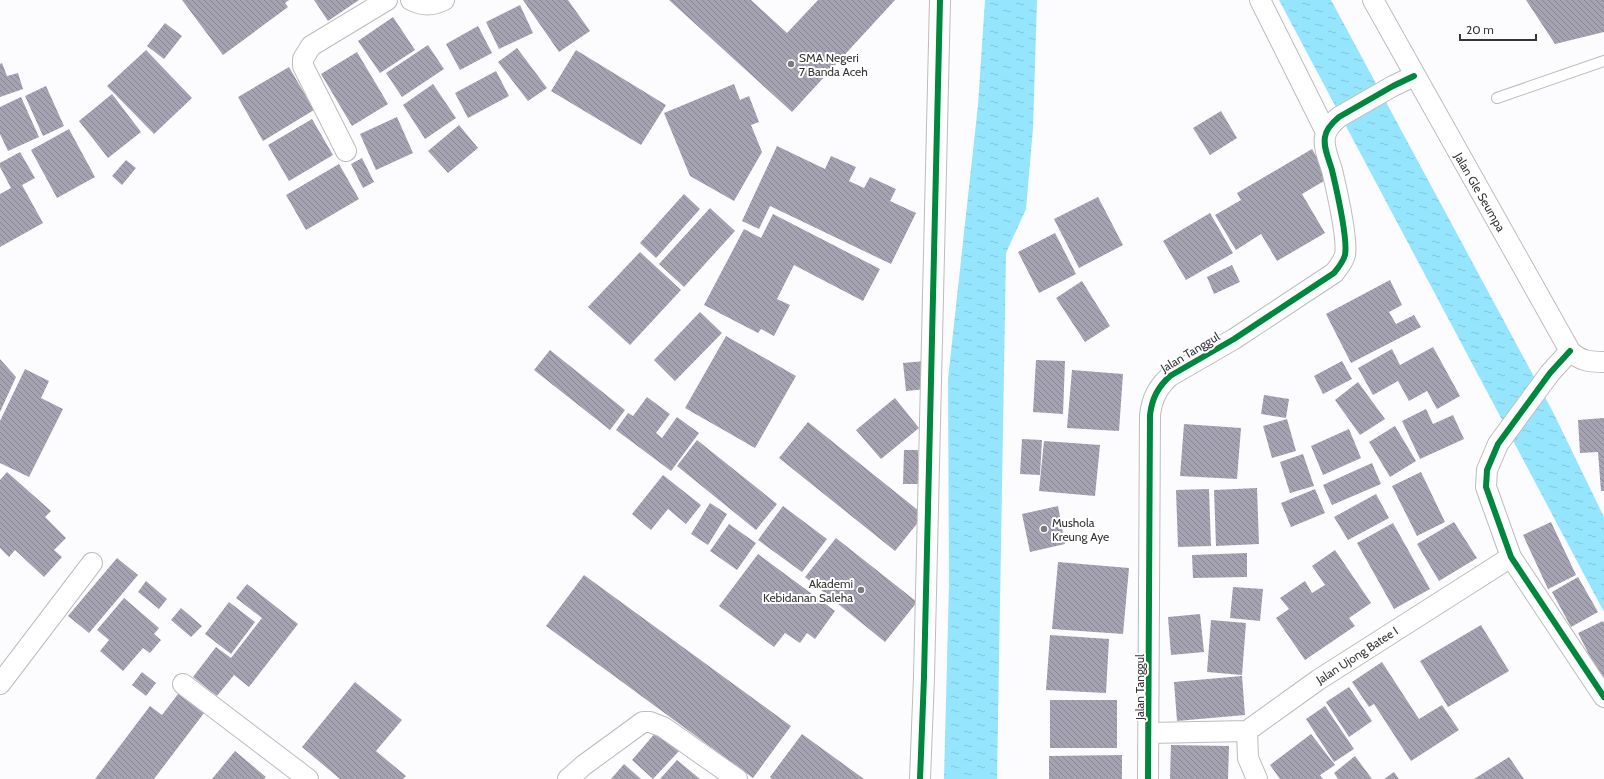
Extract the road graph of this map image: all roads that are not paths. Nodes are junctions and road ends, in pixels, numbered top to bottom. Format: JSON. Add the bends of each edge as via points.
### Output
{"nodes":[{"id":1,"x":387,"y":0,"type":"edge"},
{"id":2,"x":411,"y":0,"type":"edge"},
{"id":3,"x":444,"y":0,"type":"edge"},
{"id":4,"x":940,"y":0,"type":"edge"},
{"id":5,"x":1260,"y":0,"type":"edge"},
{"id":6,"x":1373,"y":0,"type":"edge"},
{"id":7,"x":1604,"y":61,"type":"edge"},
{"id":8,"x":1414,"y":76,"type":"junction"},
{"id":9,"x":1497,"y":98,"type":"dead end"},
{"id":10,"x":1333,"y":125,"type":"junction"},
{"id":11,"x":346,"y":151,"type":"dead end"},
{"id":12,"x":1570,"y":351,"type":"junction"},
{"id":13,"x":1604,"y":362,"type":"edge"},
{"id":14,"x":1511,"y":557,"type":"junction"},
{"id":15,"x":92,"y":563,"type":"dead end"},
{"id":16,"x":0,"y":684,"type":"edge"},
{"id":17,"x":183,"y":684,"type":"dead end"},
{"id":18,"x":1604,"y":697,"type":"edge"},
{"id":19,"x":1247,"y":731,"type":"junction"},
{"id":20,"x":1150,"y":733,"type":"junction"},
{"id":21,"x":308,"y":779,"type":"edge"},
{"id":22,"x":568,"y":779,"type":"edge"},
{"id":23,"x":737,"y":779,"type":"edge"},
{"id":24,"x":920,"y":779,"type":"edge"},
{"id":25,"x":1148,"y":779,"type":"edge"},
{"id":26,"x":1257,"y":779,"type":"edge"}],
"edges":[{"from":1,"to":11,"type":"street","via":[[311,46],[303,59],[303,66]]},
{"from":2,"to":3,"type":"street","via":[[423,5]]},
{"from":4,"to":24,"type":"street"},
{"from":5,"to":10,"type":"street"},
{"from":6,"to":8,"type":"street","name":"Jalan Gle Seumpa"},
{"from":7,"to":9,"type":"lane"},
{"from":8,"to":10,"type":"street","via":[[1393,86]]},
{"from":8,"to":12,"type":"street","name":"Jalan Gle Seumpa"},
{"from":10,"to":20,"type":"street","name":"Jalan Tanggul","via":[[1325,143],[1334,176],[1345,241],[1345,254],[1339,267],[1334,273],[1234,339],[1170,376],[1154,396],[1150,415]]},
{"from":12,"to":13,"type":"street","name":"Jalan Gle Seumpa","via":[[1580,360]]},
{"from":12,"to":14,"type":"street","via":[[1550,373],[1498,444],[1487,470],[1486,487]]},
{"from":14,"to":18,"type":"street"},
{"from":14,"to":19,"type":"street","name":"Jalan Ujong Batee I","via":[[1318,680]]},
{"from":15,"to":16,"type":"street"},
{"from":17,"to":21,"type":"street"},
{"from":19,"to":20,"type":"street"},
{"from":19,"to":26,"type":"street","via":[[1248,758]]},
{"from":20,"to":25,"type":"street","name":"Jalan Tanggul"},
{"from":22,"to":23,"type":"street","via":[[643,722],[650,722],[663,727]]}]}
